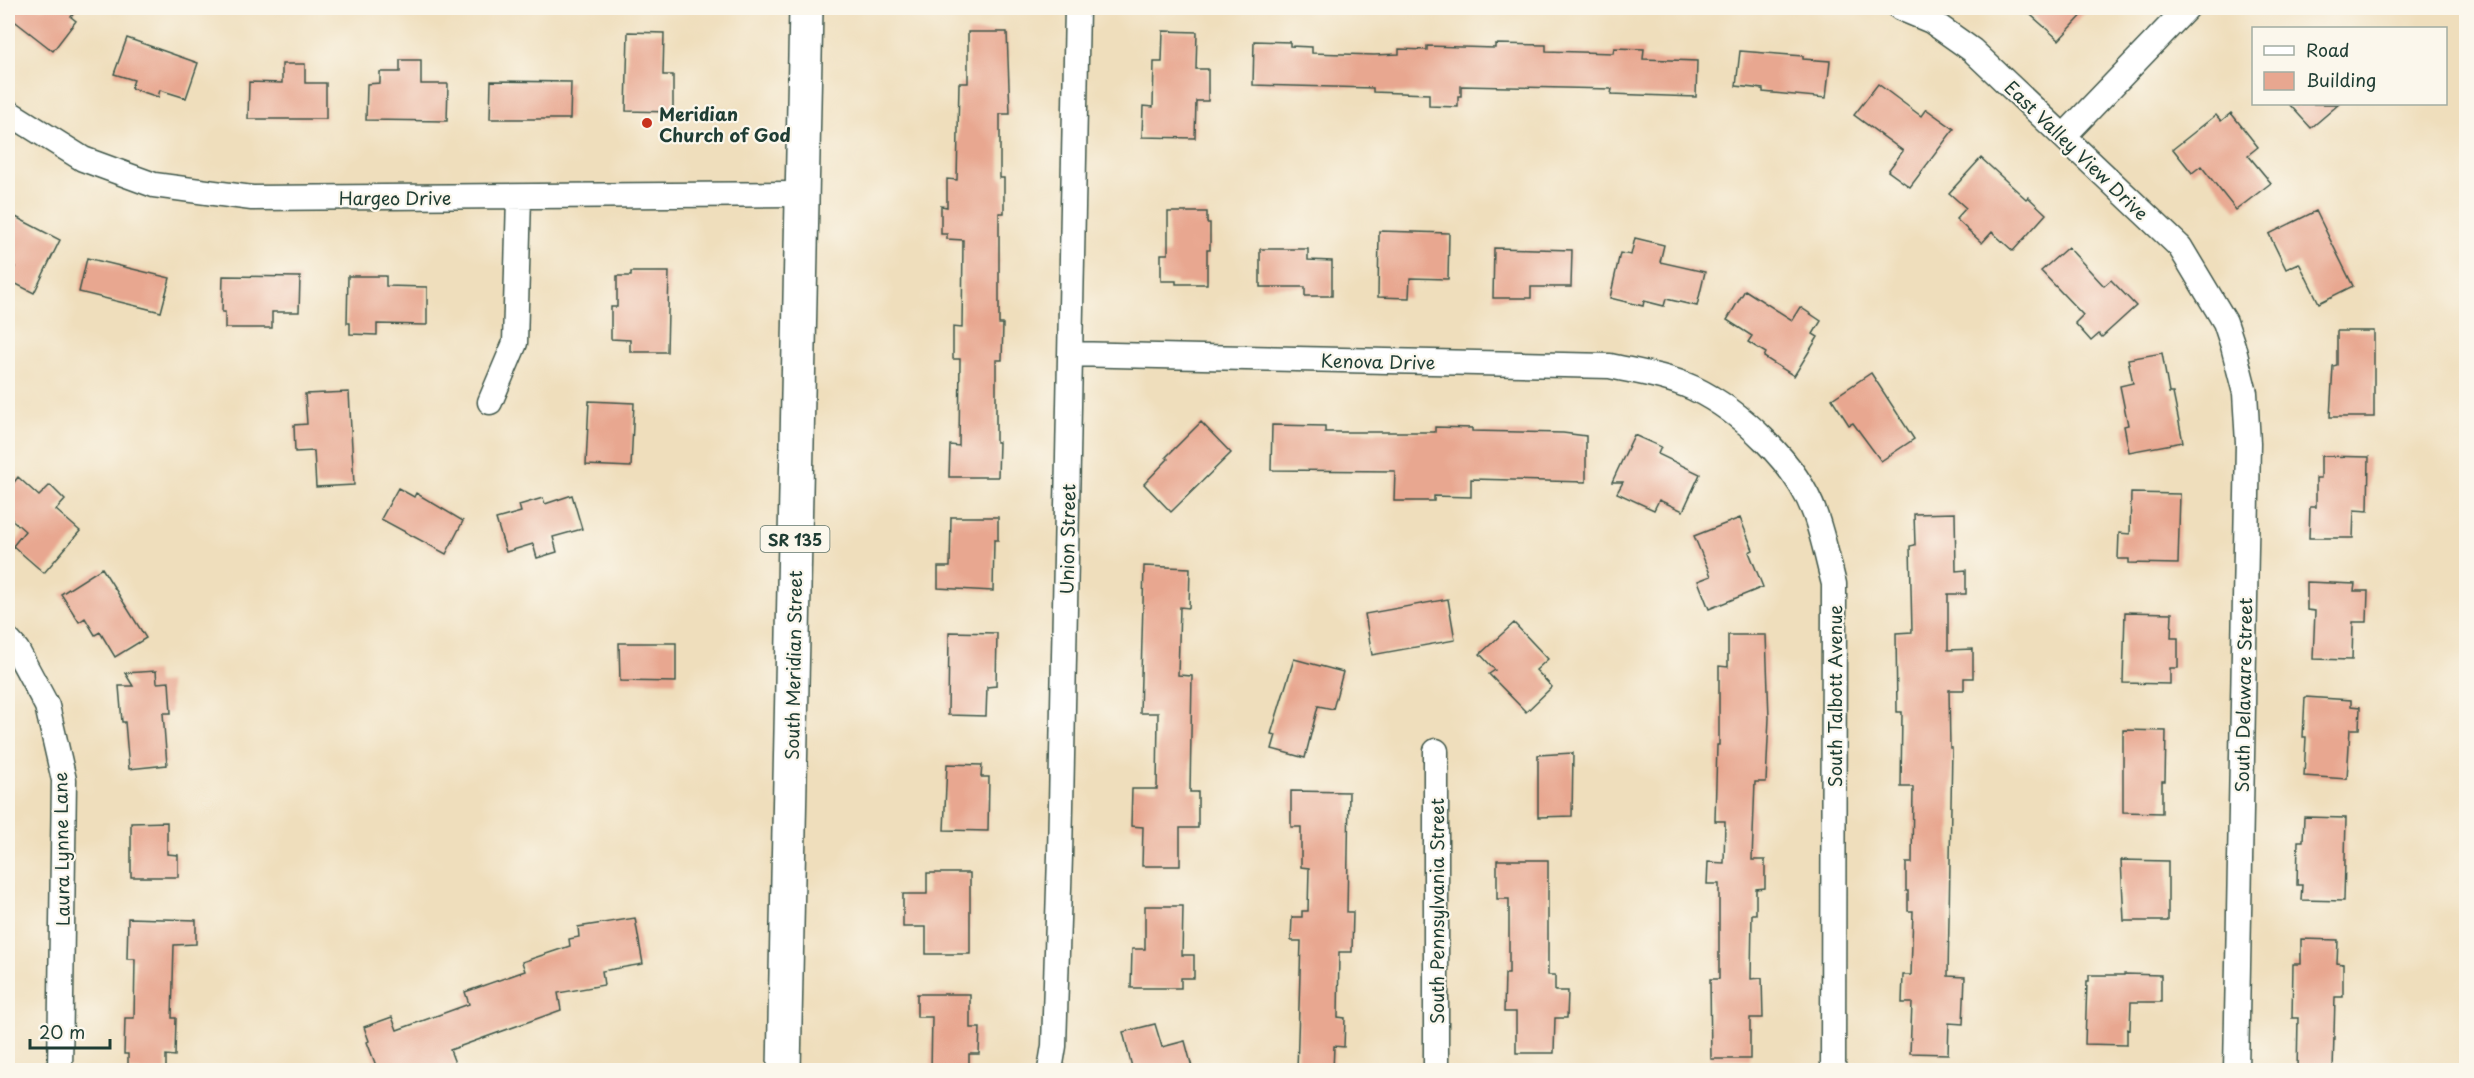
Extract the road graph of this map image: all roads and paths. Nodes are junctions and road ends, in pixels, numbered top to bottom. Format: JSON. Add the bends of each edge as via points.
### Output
{"nodes":[{"id":1,"x":806,"y":8,"type":"edge"},
{"id":2,"x":1077,"y":8,"type":"edge"},
{"id":3,"x":1900,"y":8,"type":"edge"},
{"id":4,"x":2187,"y":8,"type":"edge"},
{"id":5,"x":8,"y":111,"type":"edge"},
{"id":6,"x":2064,"y":136,"type":"junction"},
{"id":7,"x":801,"y":194,"type":"junction"},
{"id":8,"x":519,"y":197,"type":"junction"},
{"id":9,"x":2225,"y":322,"type":"joint"},
{"id":10,"x":1070,"y":354,"type":"junction"},
{"id":11,"x":1682,"y":384,"type":"joint"},
{"id":12,"x":490,"y":402,"type":"dead end"},
{"id":13,"x":8,"y":640,"type":"edge"},
{"id":14,"x":1436,"y":752,"type":"dead end"},
{"id":15,"x":60,"y":1071,"type":"edge"},
{"id":16,"x":784,"y":1071,"type":"edge"},
{"id":17,"x":1050,"y":1071,"type":"edge"},
{"id":18,"x":1436,"y":1071,"type":"edge"},
{"id":19,"x":1833,"y":1071,"type":"edge"},
{"id":20,"x":2236,"y":1071,"type":"edge"}],
"edges":[{"from":1,"to":7,"type":"main road","name":"South Meridian Street","number":"SR 135"},
{"from":2,"to":10,"type":"street","name":"Union Street"},
{"from":3,"to":6,"type":"street","name":"East Valley View Drive","via":[[1931,21],[1972,50]]},
{"from":4,"to":6,"type":"street"},
{"from":5,"to":8,"type":"street","name":"Hargeo Drive","via":[[83,159],[153,185],[252,198]]},
{"from":6,"to":9,"type":"street","name":"East Valley View Drive","via":[[2180,247]]},
{"from":7,"to":8,"type":"street","name":"Hargeo Drive"},
{"from":7,"to":16,"type":"main road","name":"South Meridian Street","number":"SR 135"},
{"from":8,"to":12,"type":"street","via":[[514,343]]},
{"from":9,"to":20,"type":"street","name":"South Delaware Street","via":[[2245,393],[2248,443]]},
{"from":10,"to":11,"type":"street","name":"Kenova Drive","via":[[1610,366]]},
{"from":10,"to":17,"type":"street","name":"Union Street","via":[[1060,856]]},
{"from":11,"to":19,"type":"street","name":"South Talbott Avenue","via":[[1747,422],[1790,468],[1815,512],[1834,584]]},
{"from":13,"to":15,"type":"street","name":"Laura Lynne Lane","via":[[47,706],[64,780]]},
{"from":14,"to":18,"type":"street","name":"South Pennsylvania Street"}]}
